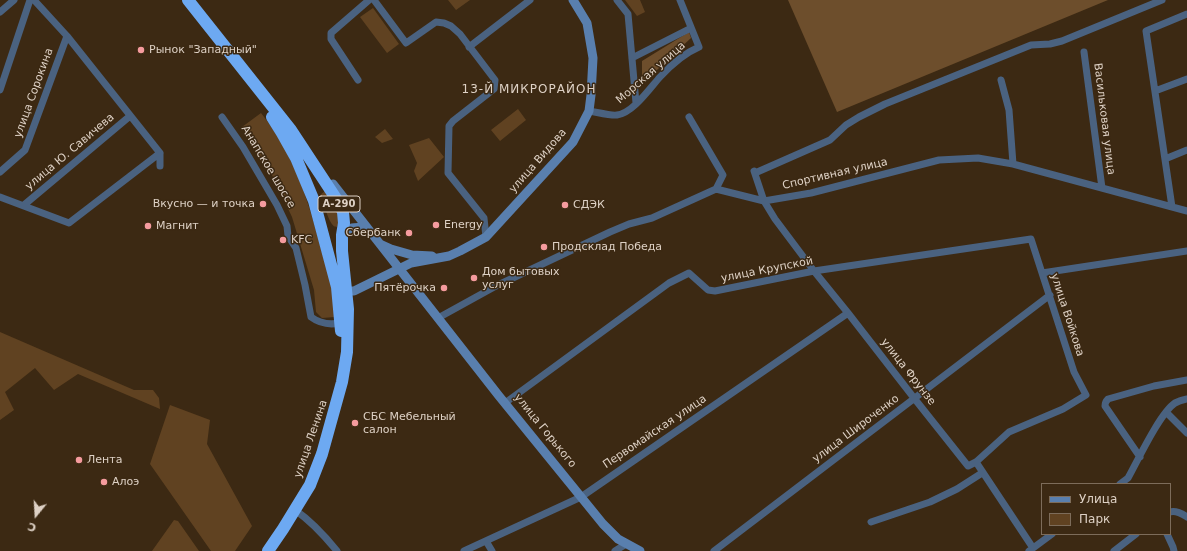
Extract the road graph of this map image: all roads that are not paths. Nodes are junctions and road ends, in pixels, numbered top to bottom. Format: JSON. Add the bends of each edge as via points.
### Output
{"nodes":[{"id":1,"x":14,"y":0,"type":"edge"},
{"id":2,"x":30,"y":0,"type":"edge"},
{"id":3,"x":34,"y":0,"type":"edge"},
{"id":4,"x":180,"y":0,"type":"edge"},
{"id":5,"x":188,"y":0,"type":"edge"},
{"id":6,"x":369,"y":0,"type":"edge"},
{"id":7,"x":374,"y":0,"type":"edge"},
{"id":8,"x":530,"y":0,"type":"edge"},
{"id":9,"x":573,"y":0,"type":"edge"},
{"id":10,"x":617,"y":0,"type":"edge"},
{"id":11,"x":680,"y":0,"type":"edge"},
{"id":12,"x":1162,"y":0,"type":"edge"},
{"id":13,"x":0,"y":12,"type":"edge"},
{"id":14,"x":1187,"y":14,"type":"edge"},
{"id":15,"x":691,"y":28,"type":"junction"},
{"id":16,"x":67,"y":36,"type":"junction"},
{"id":17,"x":470,"y":47,"type":"junction"},
{"id":18,"x":1084,"y":52,"type":"dead end"},
{"id":19,"x":632,"y":58,"type":"junction"},
{"id":20,"x":1187,"y":79,"type":"edge"},
{"id":21,"x":358,"y":80,"type":"dead end"},
{"id":22,"x":1001,"y":80,"type":"dead end"},
{"id":23,"x":0,"y":90,"type":"edge"},
{"id":24,"x":1155,"y":91,"type":"junction"},
{"id":25,"x":636,"y":103,"type":"junction"},
{"id":26,"x":589,"y":111,"type":"junction"},
{"id":27,"x":130,"y":116,"type":"junction"},
{"id":28,"x":222,"y":117,"type":"dead end"},
{"id":29,"x":689,"y":117,"type":"dead end"},
{"id":30,"x":291,"y":130,"type":"junction"},
{"id":31,"x":1187,"y":150,"type":"edge"},
{"id":32,"x":160,"y":153,"type":"junction"},
{"id":33,"x":1165,"y":158,"type":"junction"},
{"id":34,"x":1013,"y":164,"type":"junction"},
{"id":35,"x":160,"y":166,"type":"dead end"},
{"id":36,"x":0,"y":172,"type":"edge"},
{"id":37,"x":1102,"y":188,"type":"junction"},
{"id":38,"x":716,"y":189,"type":"junction"},
{"id":39,"x":0,"y":197,"type":"edge"},
{"id":40,"x":764,"y":201,"type":"junction"},
{"id":41,"x":24,"y":206,"type":"junction"},
{"id":42,"x":1172,"y":207,"type":"junction"},
{"id":43,"x":1187,"y":211,"type":"edge"},
{"id":44,"x":367,"y":228,"type":"junction"},
{"id":45,"x":342,"y":235,"type":"junction"},
{"id":46,"x":486,"y":236,"type":"junction"},
{"id":47,"x":1031,"y":239,"type":"joint"},
{"id":48,"x":378,"y":243,"type":"junction"},
{"id":49,"x":1187,"y":251,"type":"edge"},
{"id":50,"x":443,"y":257,"type":"junction"},
{"id":51,"x":398,"y":267,"type":"junction"},
{"id":52,"x":814,"y":272,"type":"junction"},
{"id":53,"x":1042,"y":273,"type":"junction"},
{"id":54,"x":363,"y":287,"type":"junction"},
{"id":55,"x":342,"y":293,"type":"junction"},
{"id":56,"x":1050,"y":295,"type":"junction"},
{"id":57,"x":348,"y":309,"type":"junction"},
{"id":58,"x":848,"y":313,"type":"junction"},
{"id":59,"x":438,"y":318,"type":"junction"},
{"id":60,"x":340,"y":323,"type":"junction"},
{"id":61,"x":343,"y":372,"type":"junction"},
{"id":62,"x":1187,"y":380,"type":"edge"},
{"id":63,"x":914,"y":398,"type":"junction"},
{"id":64,"x":1187,"y":399,"type":"edge"},
{"id":65,"x":505,"y":403,"type":"junction"},
{"id":66,"x":1166,"y":412,"type":"junction"},
{"id":67,"x":1187,"y":433,"type":"edge"},
{"id":68,"x":1140,"y":457,"type":"junction"},
{"id":69,"x":976,"y":462,"type":"junction"},
{"id":70,"x":982,"y":473,"type":"junction"},
{"id":71,"x":1130,"y":481,"type":"edge"},
{"id":72,"x":581,"y":497,"type":"junction"},
{"id":73,"x":295,"y":510,"type":"junction"},
{"id":74,"x":1171,"y":512,"type":"edge"},
{"id":75,"x":1187,"y":518,"type":"edge"},
{"id":76,"x":871,"y":522,"type":"dead end"},
{"id":77,"x":1051,"y":535,"type":"edge"},
{"id":78,"x":1135,"y":535,"type":"edge"},
{"id":79,"x":1167,"y":535,"type":"edge"},
{"id":80,"x":486,"y":541,"type":"junction"},
{"id":81,"x":626,"y":544,"type":"junction"},
{"id":82,"x":1031,"y":550,"type":"edge"},
{"id":83,"x":268,"y":551,"type":"edge"},
{"id":84,"x":337,"y":551,"type":"edge"},
{"id":85,"x":464,"y":551,"type":"edge"},
{"id":86,"x":492,"y":551,"type":"edge"},
{"id":87,"x":615,"y":551,"type":"edge"},
{"id":88,"x":640,"y":551,"type":"edge"},
{"id":89,"x":714,"y":551,"type":"edge"},
{"id":90,"x":1114,"y":551,"type":"edge"},
{"id":91,"x":1174,"y":551,"type":"edge"}],
"edges":[{"from":1,"to":13,"type":"street"},
{"from":2,"to":23,"type":"street"},
{"from":3,"to":16,"type":"street"},
{"from":4,"to":55,"type":"highway","number":"А-290","via":[[250,87],[296,158],[314,200],[337,287]]},
{"from":5,"to":30,"type":"highway"},
{"from":6,"to":21,"type":"street","via":[[331,33],[331,39]]},
{"from":7,"to":17,"type":"street","via":[[406,43],[436,22],[451,26]]},
{"from":8,"to":17,"type":"street"},
{"from":9,"to":26,"type":"main road","name":"улица Видова","via":[[587,23],[593,58]]},
{"from":10,"to":19,"type":"street","via":[[628,14]]},
{"from":11,"to":15,"type":"street"},
{"from":12,"to":40,"type":"street","name":"улица Фрунзе","via":[[1062,41],[1030,45],[859,117],[830,140],[755,172]]},
{"from":14,"to":24,"type":"street","via":[[1146,31]]},
{"from":15,"to":19,"type":"street"},
{"from":15,"to":25,"type":"street","name":"Морская улица","via":[[699,47],[689,51],[661,75]]},
{"from":16,"to":27,"type":"street"},
{"from":16,"to":36,"type":"street","name":"улица Сорокина","via":[[25,150]]},
{"from":17,"to":46,"type":"street","via":[[495,80],[494,89],[449,126],[448,173],[484,218]]},
{"from":18,"to":37,"type":"street","name":"Васильковая улица"},
{"from":19,"to":25,"type":"street"},
{"from":20,"to":24,"type":"street"},
{"from":22,"to":34,"type":"street","via":[[1009,110]]},
{"from":24,"to":33,"type":"street"},
{"from":25,"to":26,"type":"street","name":"Морская улица","via":[[625,112],[616,115]]},
{"from":26,"to":46,"type":"main road","name":"улица Видова","via":[[573,142]]},
{"from":27,"to":32,"type":"street"},
{"from":27,"to":41,"type":"street","name":"улица Ю. Савичева"},
{"from":28,"to":60,"type":"street","name":"Анапское шоссе","via":[[243,147],[287,226],[288,236],[296,248],[311,317],[330,324]]},
{"from":29,"to":38,"type":"street","via":[[723,175]]},
{"from":30,"to":44,"type":"main road"},
{"from":30,"to":45,"type":"highway","number":"А-290","via":[[343,212]]},
{"from":31,"to":33,"type":"street"},
{"from":32,"to":35,"type":"street"},
{"from":32,"to":41,"type":"street","via":[[69,223]]},
{"from":33,"to":42,"type":"street"},
{"from":34,"to":37,"type":"street","name":"Спортивная улица"},
{"from":34,"to":40,"type":"street","name":"Спортивная улица","via":[[978,158],[939,160],[811,193]]},
{"from":37,"to":42,"type":"street","name":"Спортивная улица"},
{"from":38,"to":40,"type":"street","name":"Спортивная улица"},
{"from":38,"to":59,"type":"street","via":[[652,218],[629,224],[596,239],[496,286]]},
{"from":39,"to":41,"type":"street"},
{"from":40,"to":52,"type":"street","name":"улица Фрунзе"},
{"from":42,"to":43,"type":"street","name":"Спортивная улица"},
{"from":44,"to":45,"type":"main road","via":[[348,229]]},
{"from":44,"to":48,"type":"main road"},
{"from":45,"to":55,"type":"highway","number":"А-290"},
{"from":46,"to":50,"type":"main road","name":"улица Видова","via":[[450,256]]},
{"from":47,"to":52,"type":"street","name":"улица Крупской"},
{"from":47,"to":53,"type":"street","name":"улица Войкова"},
{"from":48,"to":50,"type":"main road","via":[[412,255]]},
{"from":48,"to":51,"type":"main road"},
{"from":49,"to":53,"type":"street"},
{"from":50,"to":51,"type":"main road","name":"улица Видова"},
{"from":51,"to":54,"type":"main road"},
{"from":51,"to":55,"type":"main road","via":[[381,272]]},
{"from":51,"to":59,"type":"main road","name":"улица Горького"},
{"from":52,"to":58,"type":"street","name":"улица Фрунзе"},
{"from":52,"to":65,"type":"street","name":"улица Крупской","via":[[714,291],[708,290],[689,273],[669,283]]},
{"from":53,"to":56,"type":"street","name":"улица Войкова"},
{"from":54,"to":55,"type":"main road"},
{"from":54,"to":57,"type":"main road","via":[[354,296]]},
{"from":55,"to":57,"type":"highway","number":"А-290"},
{"from":55,"to":60,"type":"highway","number":"А-290"},
{"from":56,"to":63,"type":"street","name":"улица Широченко"},
{"from":56,"to":69,"type":"street","name":"улица Войкова","via":[[1074,372],[1086,396],[1063,409],[1009,432]]},
{"from":57,"to":61,"type":"highway","number":"А-290","via":[[347,352]]},
{"from":58,"to":63,"type":"street","name":"улица Фрунзе"},
{"from":58,"to":72,"type":"street","name":"Первомайская улица"},
{"from":59,"to":65,"type":"main road","name":"улица Горького"},
{"from":60,"to":61,"type":"highway","number":"А-290"},
{"from":61,"to":73,"type":"highway","name":"улица Ленина","number":"А-290","via":[[337,404],[322,454],[310,485]]},
{"from":62,"to":68,"type":"street","via":[[1154,386],[1108,399],[1105,403]]},
{"from":63,"to":69,"type":"street","name":"улица Фрунзе","via":[[968,466]]},
{"from":63,"to":89,"type":"street","name":"улица Широченко"},
{"from":64,"to":66,"type":"street","via":[[1175,404]]},
{"from":65,"to":72,"type":"main road","name":"улица Горького"},
{"from":66,"to":67,"type":"street"},
{"from":66,"to":68,"type":"street"},
{"from":68,"to":71,"type":"street"},
{"from":69,"to":70,"type":"street"},
{"from":70,"to":76,"type":"street","via":[[930,502]]},
{"from":70,"to":82,"type":"street"},
{"from":72,"to":80,"type":"street","name":"Первомайская улица"},
{"from":72,"to":81,"type":"main road","name":"улица Горького","via":[[603,524]]},
{"from":73,"to":83,"type":"highway","name":"улица Ленина","number":"А-290"},
{"from":73,"to":84,"type":"street","via":[[325,536]]},
{"from":74,"to":75,"type":"street","via":[[1183,514]]},
{"from":77,"to":82,"type":"street"},
{"from":78,"to":90,"type":"street"},
{"from":79,"to":91,"type":"street"},
{"from":80,"to":85,"type":"street","name":"Первомайская улица"},
{"from":80,"to":86,"type":"street"},
{"from":81,"to":87,"type":"street"},
{"from":81,"to":88,"type":"main road","name":"улица Горького"}]}
